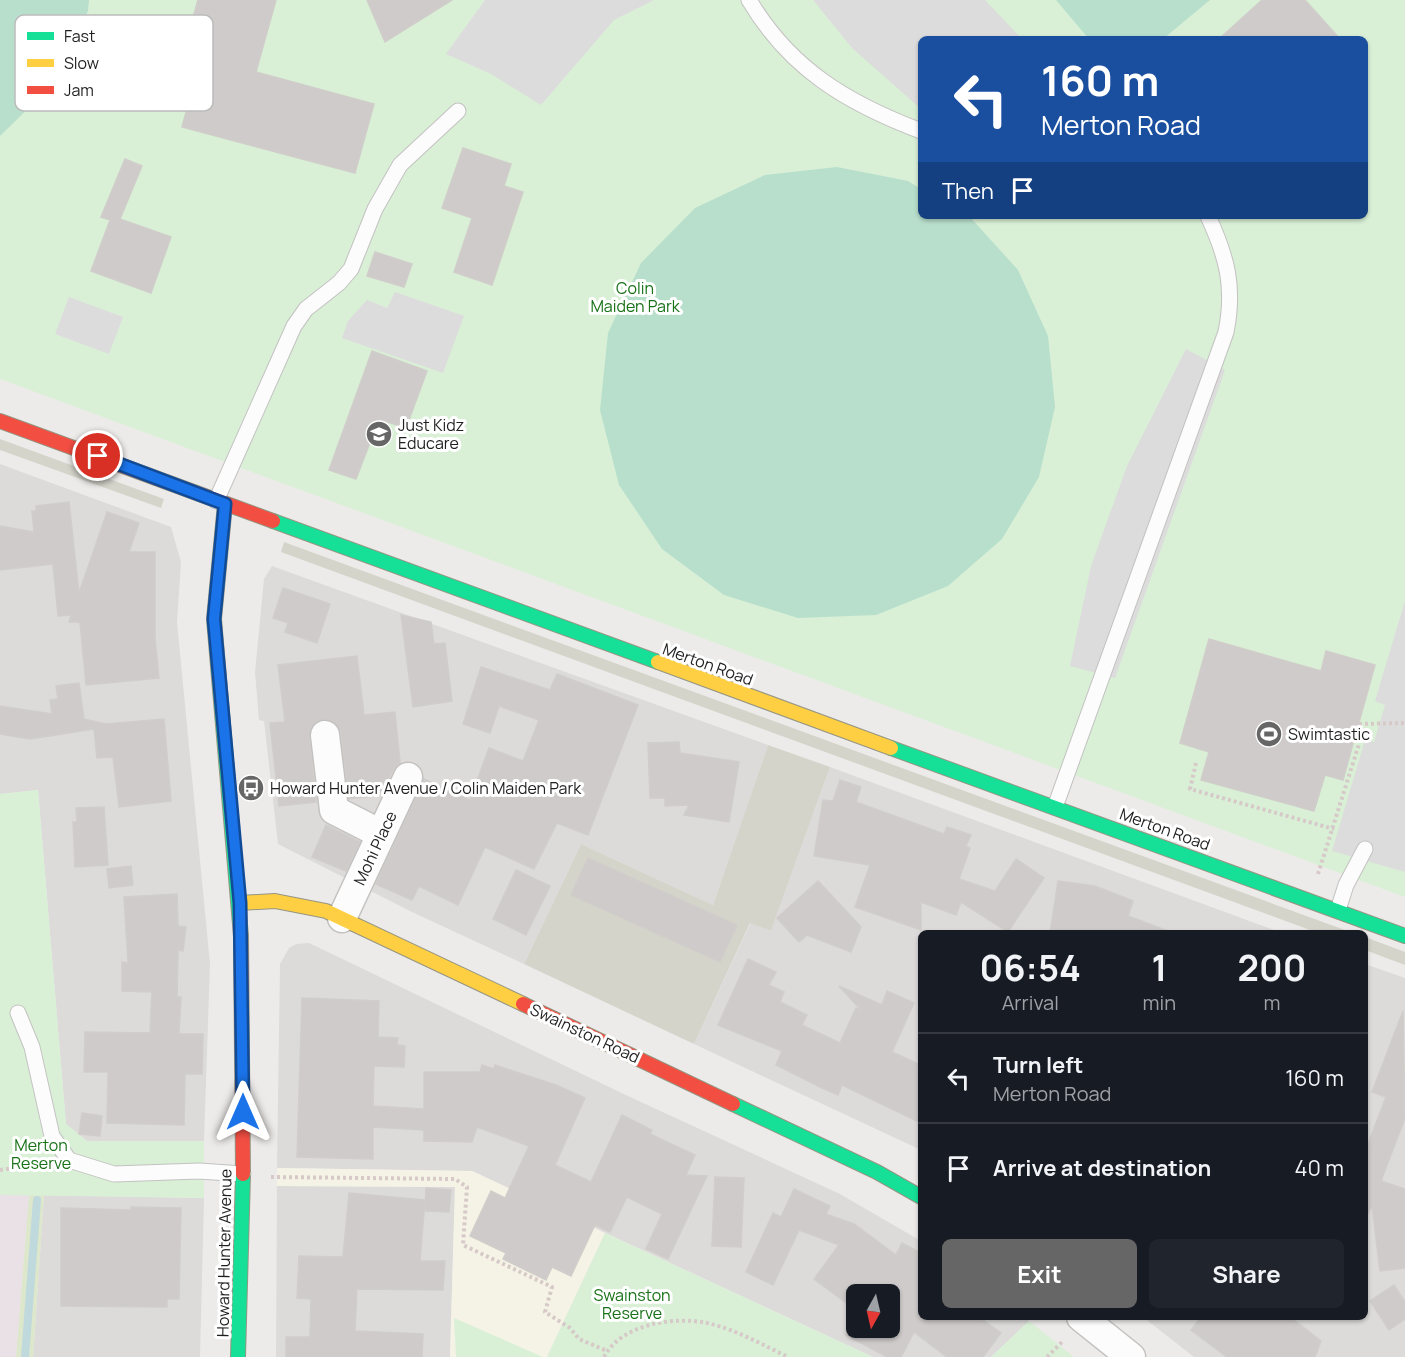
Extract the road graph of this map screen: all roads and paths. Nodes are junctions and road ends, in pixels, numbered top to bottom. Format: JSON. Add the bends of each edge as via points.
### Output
{"nodes":[{"id":1,"x":749,"y":0,"type":"edge"},
{"id":2,"x":458,"y":111,"type":"dead end"},
{"id":3,"x":918,"y":131,"type":"edge"},
{"id":4,"x":1209,"y":219,"type":"edge"},
{"id":5,"x":0,"y":421,"type":"edge"},
{"id":6,"x":221,"y":502,"type":"junction"},
{"id":7,"x":1405,"y":723,"type":"edge"},
{"id":8,"x":1359,"y":724,"type":"dead end"},
{"id":9,"x":1365,"y":725,"type":"junction"},
{"id":10,"x":325,"y":735,"type":"dead end"},
{"id":11,"x":1196,"y":763,"type":"dead end"},
{"id":12,"x":408,"y":777,"type":"dead end"},
{"id":13,"x":1055,"y":807,"type":"junction"},
{"id":14,"x":1334,"y":829,"type":"junction"},
{"id":15,"x":381,"y":834,"type":"junction"},
{"id":16,"x":1365,"y":849,"type":"dead end"},
{"id":17,"x":1318,"y":874,"type":"dead end"},
{"id":18,"x":240,"y":903,"type":"junction"},
{"id":19,"x":1338,"y":910,"type":"junction"},
{"id":20,"x":342,"y":918,"type":"junction"},
{"id":21,"x":1405,"y":936,"type":"edge"},
{"id":22,"x":18,"y":1013,"type":"dead end"},
{"id":23,"x":69,"y":1160,"type":"junction"},
{"id":24,"x":0,"y":1170,"type":"edge"},
{"id":25,"x":243,"y":1174,"type":"junction"},
{"id":26,"x":262,"y":1176,"type":"dead end"},
{"id":27,"x":918,"y":1195,"type":"edge"},
{"id":28,"x":1085,"y":1320,"type":"edge"},
{"id":29,"x":1064,"y":1341,"type":"dead end"},
{"id":30,"x":607,"y":1351,"type":"junction"},
{"id":31,"x":238,"y":1357,"type":"edge"},
{"id":32,"x":603,"y":1357,"type":"edge"},
{"id":33,"x":788,"y":1357,"type":"edge"},
{"id":34,"x":1047,"y":1357,"type":"edge"},
{"id":35,"x":1131,"y":1357,"type":"edge"}],
"edges":[{"from":1,"to":3,"type":"lane","via":[[772,34],[811,75],[882,117]]},
{"from":2,"to":6,"type":"lane","via":[[400,165],[375,209],[351,269],[306,309],[294,326]]},
{"from":4,"to":13,"type":"lane","via":[[1224,251],[1230,286],[1226,332]]},
{"from":5,"to":6,"type":"street","name":"Merton Road"},
{"from":6,"to":13,"type":"street","name":"Merton Road"},
{"from":6,"to":18,"type":"street","name":"Howard Hunter Avenue","via":[[214,619]]},
{"from":7,"to":9,"type":"path"},
{"from":8,"to":9,"type":"path"},
{"from":9,"to":14,"type":"path"},
{"from":10,"to":15,"type":"street","via":[[334,810]]},
{"from":11,"to":14,"type":"path","via":[[1190,789]]},
{"from":12,"to":15,"type":"street","name":"Mohi Place"},
{"from":13,"to":19,"type":"street","name":"Merton Road"},
{"from":14,"to":17,"type":"path"},
{"from":15,"to":20,"type":"street","name":"Mohi Place"},
{"from":16,"to":19,"type":"lane"},
{"from":18,"to":20,"type":"street","name":"Swainston Road","via":[[274,901],[304,905]]},
{"from":18,"to":25,"type":"street","name":"Howard Hunter Avenue"},
{"from":19,"to":21,"type":"street","name":"Merton Road"},
{"from":20,"to":27,"type":"street","name":"Swainston Road","via":[[877,1172]]},
{"from":22,"to":23,"type":"lane","via":[[32,1047],[52,1136]]},
{"from":23,"to":24,"type":"path"},
{"from":23,"to":25,"type":"lane","via":[[114,1174]]},
{"from":25,"to":31,"type":"street","name":"Howard Hunter Avenue"},
{"from":26,"to":30,"type":"path","via":[[455,1179],[467,1187],[463,1245],[552,1287],[545,1312],[570,1328],[579,1339]]},
{"from":28,"to":35,"type":"street"},
{"from":29,"to":34,"type":"path"},
{"from":30,"to":32,"type":"path"},
{"from":30,"to":33,"type":"path","via":[[624,1336],[644,1327],[674,1321],[707,1323]]}]}
